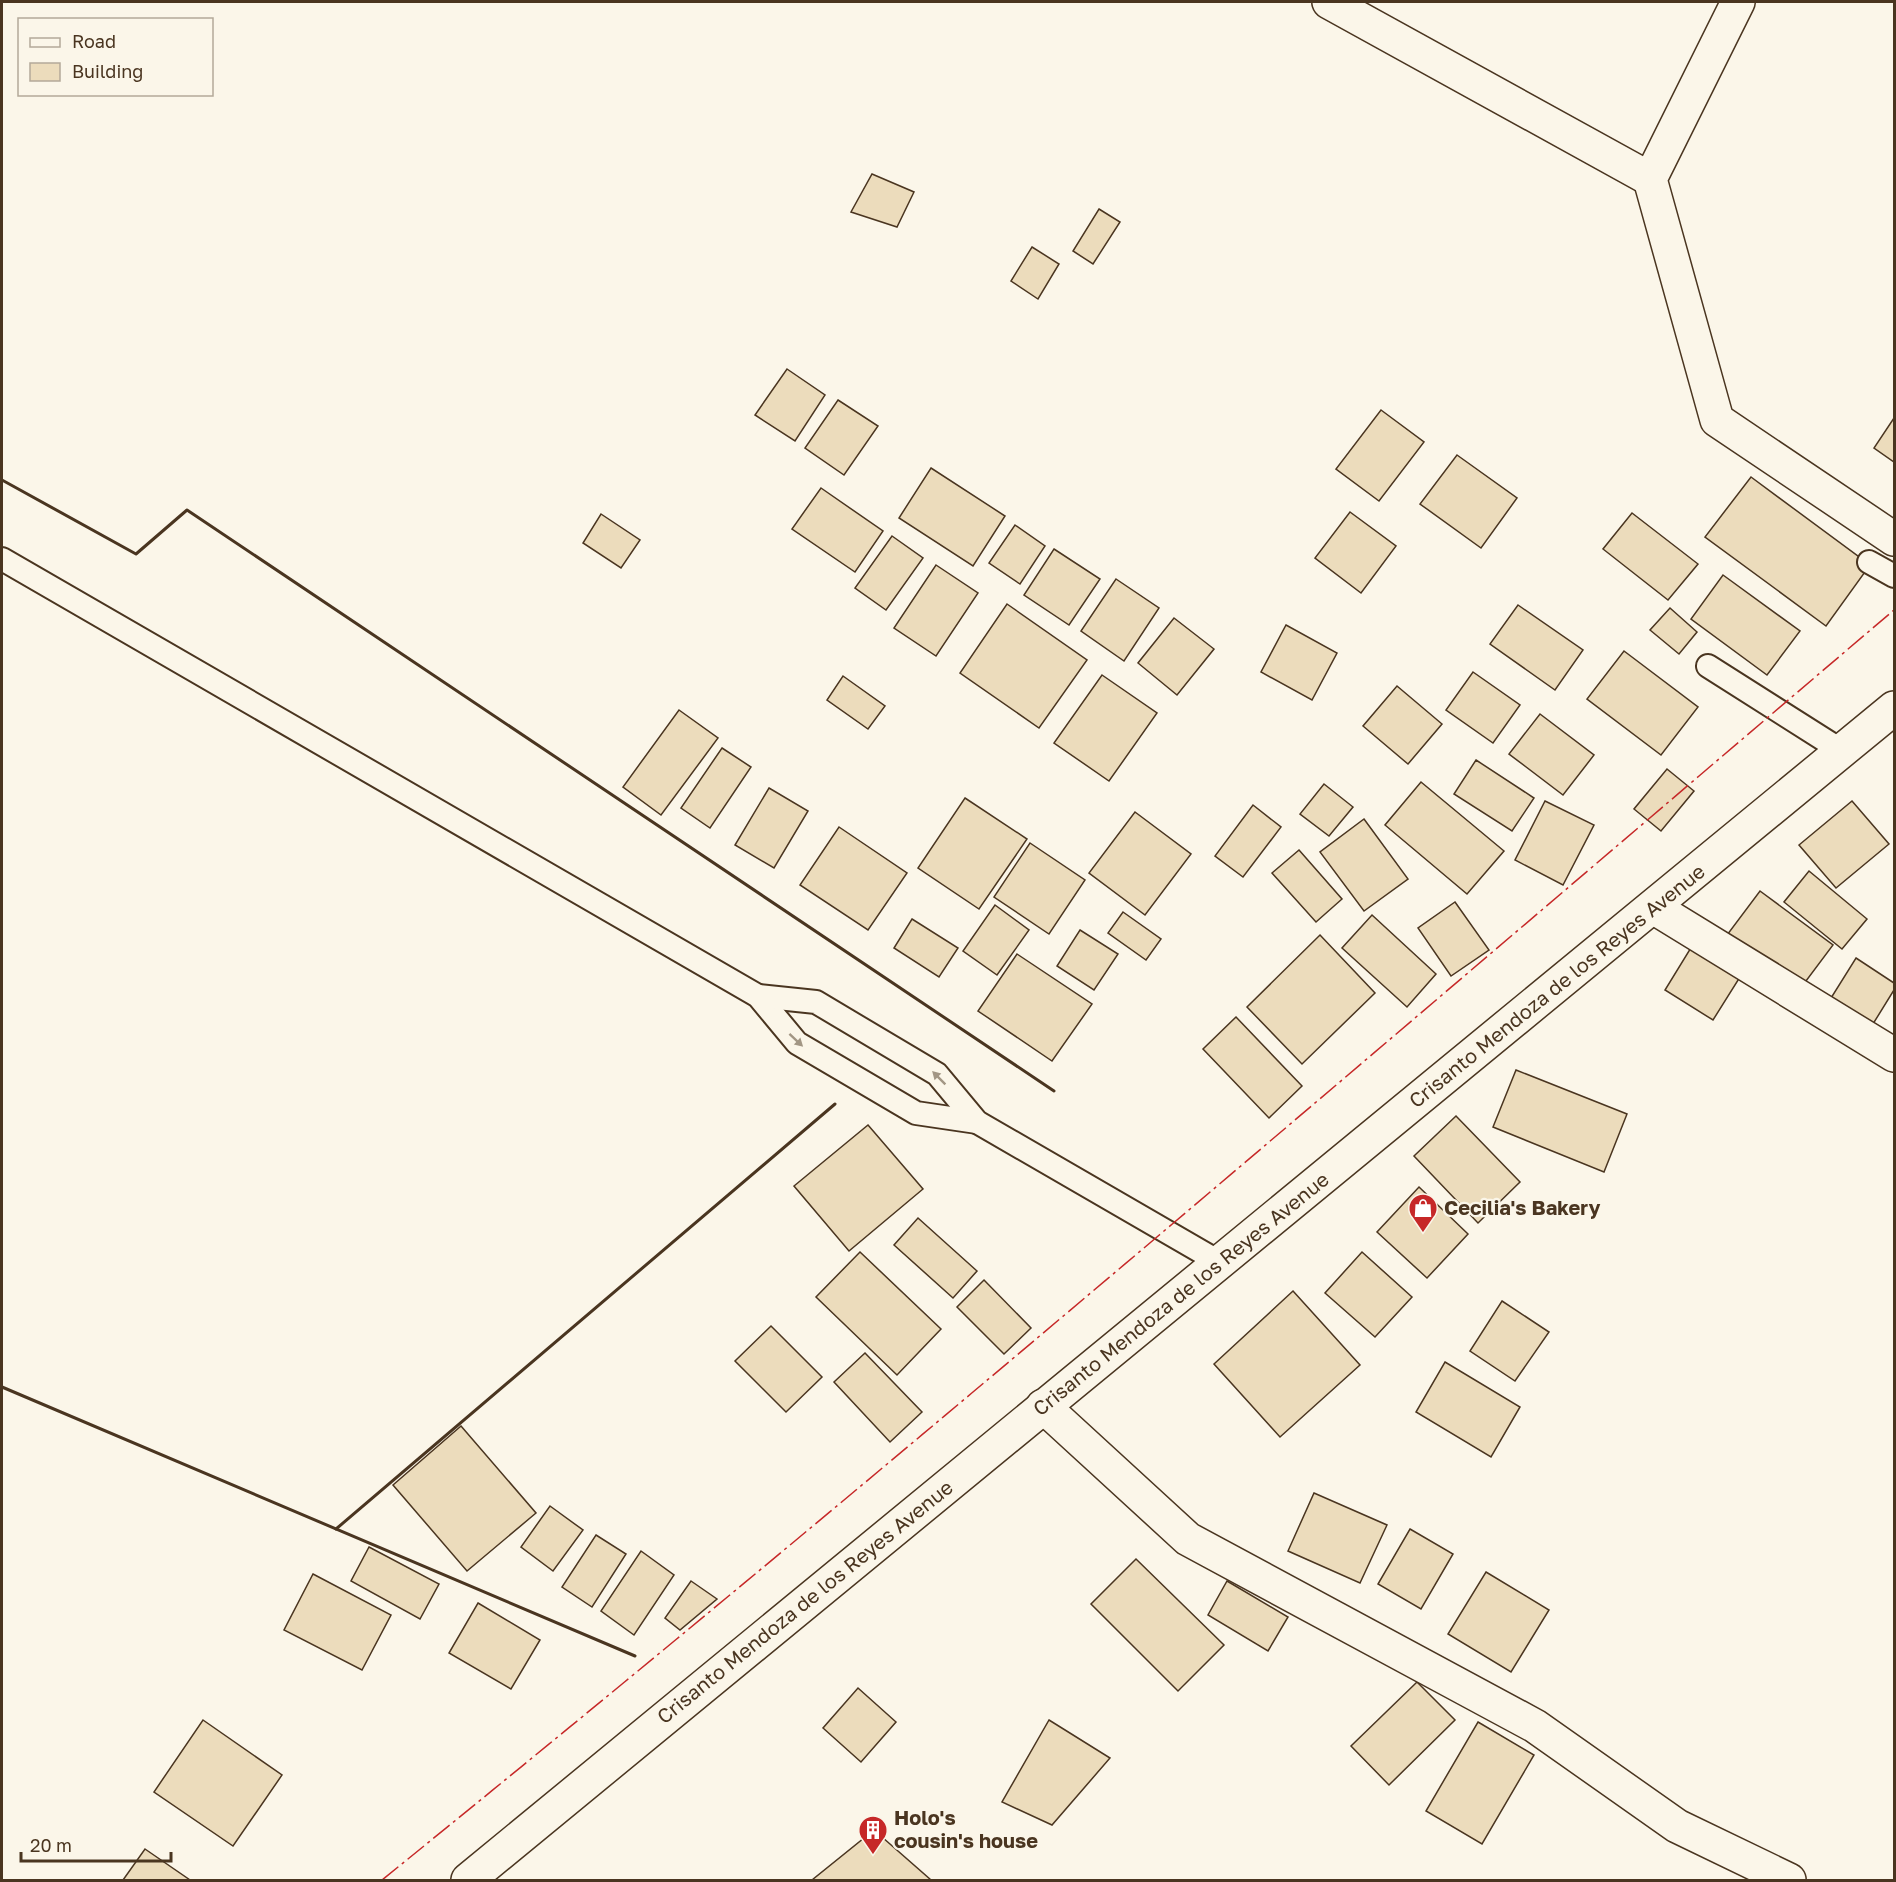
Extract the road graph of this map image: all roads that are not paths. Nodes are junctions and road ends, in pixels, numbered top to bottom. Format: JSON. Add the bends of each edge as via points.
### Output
{"nodes":[{"id":1,"x":1329,"y":2,"type":"edge"},
{"id":2,"x":1738,"y":2,"type":"edge"},
{"id":3,"x":1650,"y":179,"type":"junction"},
{"id":4,"x":1894,"y":539,"type":"edge"},
{"id":5,"x":2,"y":559,"type":"edge"},
{"id":6,"x":1869,"y":562,"type":"dead end"},
{"id":7,"x":1894,"y":576,"type":"edge"},
{"id":8,"x":1708,"y":666,"type":"dead end"},
{"id":9,"x":1894,"y":708,"type":"edge"},
{"id":10,"x":1842,"y":751,"type":"junction"},
{"id":11,"x":1653,"y":907,"type":"junction"},
{"id":12,"x":758,"y":996,"type":"junction"},
{"id":13,"x":1894,"y":1055,"type":"edge"},
{"id":14,"x":977,"y":1122,"type":"junction"},
{"id":15,"x":1219,"y":1262,"type":"junction"},
{"id":16,"x":1043,"y":1406,"type":"junction"},
{"id":17,"x":468,"y":1881,"type":"edge"},
{"id":18,"x":1789,"y":1881,"type":"edge"}],
"edges":[{"from":1,"to":3,"type":"street"},
{"from":2,"to":3,"type":"street"},
{"from":3,"to":4,"type":"street","via":[[1717,420]]},
{"from":5,"to":12,"type":"lane"},
{"from":6,"to":7,"type":"lane"},
{"from":8,"to":10,"type":"lane"},
{"from":9,"to":10,"type":"street","name":"Crisanto Mendoza de los Reyes Avenue"},
{"from":10,"to":11,"type":"street","name":"Crisanto Mendoza de los Reyes Avenue"},
{"from":11,"to":13,"type":"street"},
{"from":11,"to":15,"type":"street","name":"Crisanto Mendoza de los Reyes Avenue"},
{"from":12,"to":14,"type":"lane","one_way":true,"via":[[797,1042],[916,1113]]},
{"from":14,"to":12,"type":"lane","one_way":true,"via":[[937,1074],[816,1002]]},
{"from":14,"to":15,"type":"lane"},
{"from":15,"to":16,"type":"street","name":"Crisanto Mendoza de los Reyes Avenue"},
{"from":16,"to":17,"type":"street","name":"Crisanto Mendoza de los Reyes Avenue"},
{"from":16,"to":18,"type":"street","via":[[1188,1539],[1535,1726],[1677,1826]]}]}
